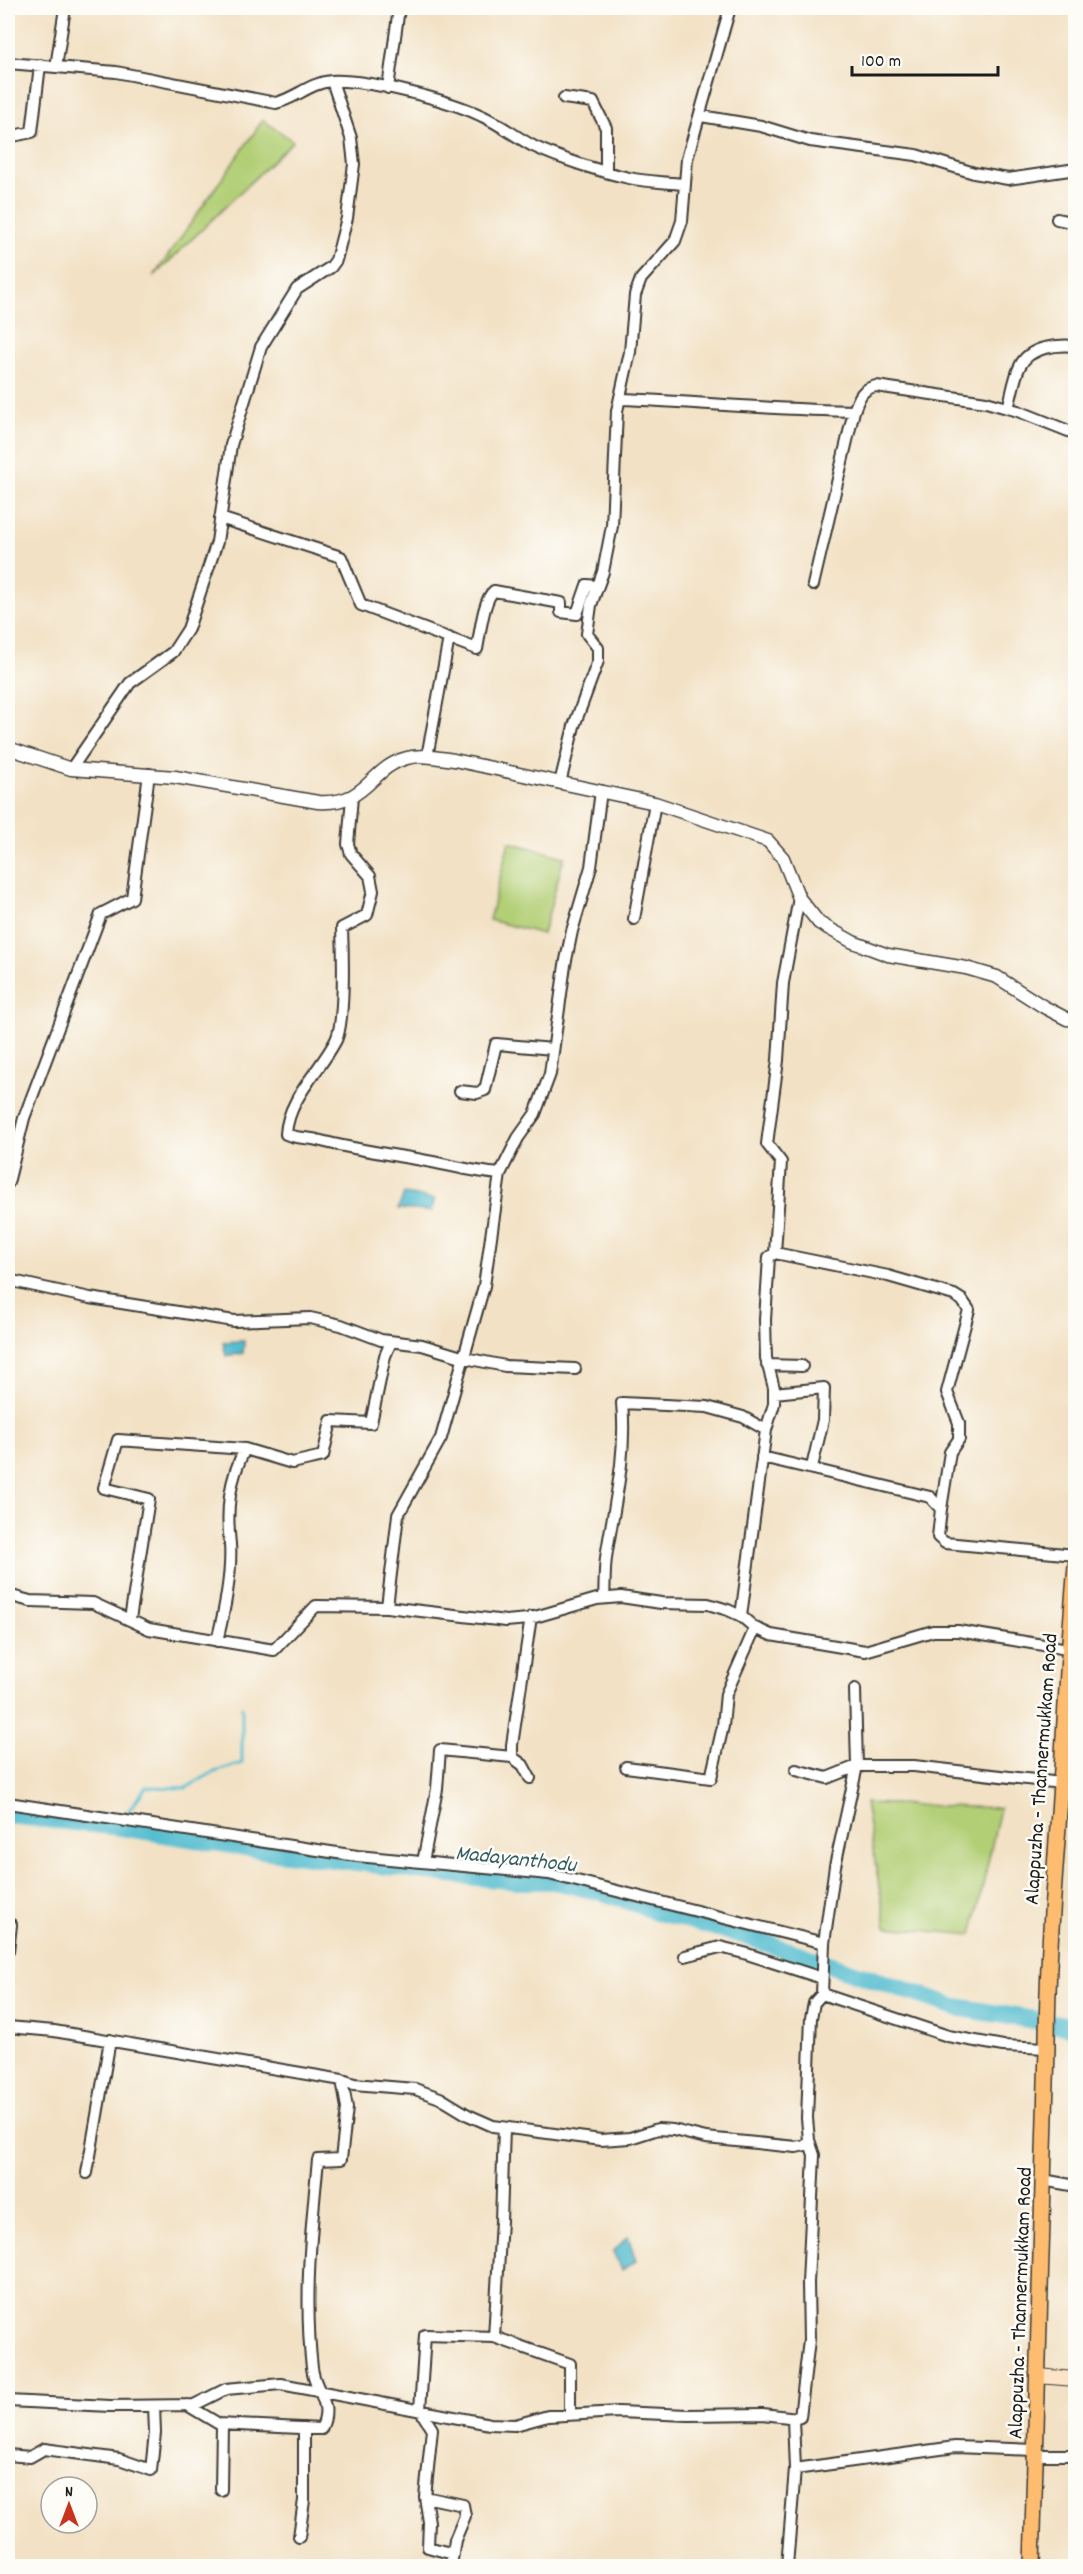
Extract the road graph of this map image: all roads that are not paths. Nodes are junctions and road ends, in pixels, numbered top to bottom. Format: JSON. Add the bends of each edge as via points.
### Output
{"nodes":[{"id":1,"x":65,"y":8,"type":"edge"},
{"id":2,"x":399,"y":8,"type":"edge"},
{"id":3,"x":730,"y":8,"type":"edge"},
{"id":4,"x":8,"y":63,"type":"edge"},
{"id":5,"x":40,"y":65,"type":"junction"},
{"id":6,"x":56,"y":67,"type":"junction"},
{"id":7,"x":332,"y":81,"type":"junction"},
{"id":8,"x":388,"y":88,"type":"junction"},
{"id":9,"x":564,"y":98,"type":"dead end"},
{"id":10,"x":701,"y":116,"type":"junction"},
{"id":11,"x":8,"y":137,"type":"edge"},
{"id":12,"x":1076,"y":169,"type":"edge"},
{"id":13,"x":606,"y":171,"type":"junction"},
{"id":14,"x":683,"y":184,"type":"junction"},
{"id":15,"x":1057,"y":219,"type":"dead end"},
{"id":16,"x":1076,"y":223,"type":"edge"},
{"id":17,"x":1076,"y":346,"type":"edge"},
{"id":18,"x":620,"y":399,"type":"junction"},
{"id":19,"x":1008,"y":408,"type":"junction"},
{"id":20,"x":854,"y":411,"type":"junction"},
{"id":21,"x":1076,"y":434,"type":"edge"},
{"id":22,"x":220,"y":518,"type":"junction"},
{"id":23,"x":813,"y":585,"type":"dead end"},
{"id":24,"x":597,"y":586,"type":"junction"},
{"id":25,"x":449,"y":638,"type":"junction"},
{"id":26,"x":8,"y":748,"type":"edge"},
{"id":27,"x":427,"y":757,"type":"junction"},
{"id":28,"x":70,"y":769,"type":"junction"},
{"id":29,"x":149,"y":774,"type":"junction"},
{"id":30,"x":560,"y":783,"type":"junction"},
{"id":31,"x":601,"y":791,"type":"junction"},
{"id":32,"x":352,"y":798,"type":"junction"},
{"id":33,"x":655,"y":803,"type":"junction"},
{"id":34,"x":799,"y":898,"type":"junction"},
{"id":35,"x":634,"y":919,"type":"dead end"},
{"id":36,"x":1076,"y":1020,"type":"edge"},
{"id":37,"x":553,"y":1049,"type":"junction"},
{"id":38,"x":460,"y":1091,"type":"dead end"},
{"id":39,"x":500,"y":1174,"type":"junction"},
{"id":40,"x":8,"y":1183,"type":"edge"},
{"id":41,"x":775,"y":1253,"type":"junction"},
{"id":42,"x":8,"y":1280,"type":"edge"},
{"id":43,"x":391,"y":1342,"type":"junction"},
{"id":44,"x":465,"y":1358,"type":"junction"},
{"id":45,"x":767,"y":1365,"type":"junction"},
{"id":46,"x":802,"y":1365,"type":"dead end"},
{"id":47,"x":575,"y":1369,"type":"dead end"},
{"id":48,"x":774,"y":1393,"type":"junction"},
{"id":49,"x":766,"y":1430,"type":"junction"},
{"id":50,"x":245,"y":1449,"type":"junction"},
{"id":51,"x":762,"y":1456,"type":"junction"},
{"id":52,"x":812,"y":1467,"type":"junction"},
{"id":53,"x":940,"y":1509,"type":"junction"},
{"id":54,"x":1076,"y":1555,"type":"edge"},
{"id":55,"x":1076,"y":1566,"type":"edge"},
{"id":56,"x":8,"y":1595,"type":"edge"},
{"id":57,"x":604,"y":1598,"type":"junction"},
{"id":58,"x":387,"y":1607,"type":"junction"},
{"id":59,"x":741,"y":1616,"type":"junction"},
{"id":60,"x":531,"y":1617,"type":"junction"},
{"id":61,"x":130,"y":1619,"type":"junction"},
{"id":62,"x":755,"y":1628,"type":"junction"},
{"id":63,"x":217,"y":1641,"type":"junction"},
{"id":64,"x":1070,"y":1660,"type":"edge"},
{"id":65,"x":855,"y":1689,"type":"dead end"},
{"id":66,"x":512,"y":1757,"type":"junction"},
{"id":67,"x":857,"y":1766,"type":"junction"},
{"id":68,"x":626,"y":1767,"type":"dead end"},
{"id":69,"x":796,"y":1770,"type":"dead end"},
{"id":70,"x":530,"y":1778,"type":"dead end"},
{"id":71,"x":1061,"y":1782,"type":"junction"},
{"id":72,"x":8,"y":1803,"type":"edge"},
{"id":73,"x":423,"y":1862,"type":"junction"},
{"id":74,"x":8,"y":1924,"type":"edge"},
{"id":75,"x":824,"y":1943,"type":"junction"},
{"id":76,"x":8,"y":1951,"type":"edge"},
{"id":77,"x":685,"y":1956,"type":"dead end"},
{"id":78,"x":822,"y":1974,"type":"junction"},
{"id":79,"x":822,"y":1995,"type":"junction"},
{"id":80,"x":8,"y":2027,"type":"edge"},
{"id":81,"x":111,"y":2040,"type":"junction"},
{"id":82,"x":1047,"y":2044,"type":"junction"},
{"id":83,"x":342,"y":2080,"type":"junction"},
{"id":84,"x":504,"y":2128,"type":"junction"},
{"id":85,"x":809,"y":2140,"type":"junction"},
{"id":86,"x":87,"y":2174,"type":"dead end"},
{"id":87,"x":1043,"y":2180,"type":"junction"},
{"id":88,"x":1076,"y":2186,"type":"edge"},
{"id":89,"x":494,"y":2337,"type":"junction"},
{"id":90,"x":1037,"y":2376,"type":"junction"},
{"id":91,"x":1076,"y":2379,"type":"edge"},
{"id":92,"x":322,"y":2392,"type":"junction"},
{"id":93,"x":8,"y":2401,"type":"edge"},
{"id":94,"x":187,"y":2405,"type":"junction"},
{"id":95,"x":154,"y":2406,"type":"junction"},
{"id":96,"x":420,"y":2410,"type":"junction"},
{"id":97,"x":570,"y":2414,"type":"junction"},
{"id":98,"x":793,"y":2419,"type":"junction"},
{"id":99,"x":222,"y":2425,"type":"junction"},
{"id":100,"x":304,"y":2428,"type":"junction"},
{"id":101,"x":1035,"y":2452,"type":"junction"},
{"id":102,"x":8,"y":2455,"type":"edge"},
{"id":103,"x":1076,"y":2456,"type":"edge"},
{"id":104,"x":795,"y":2469,"type":"junction"},
{"id":105,"x":221,"y":2490,"type":"dead end"},
{"id":106,"x":425,"y":2497,"type":"junction"},
{"id":107,"x":299,"y":2537,"type":"dead end"},
{"id":108,"x":453,"y":2554,"type":"junction"},
{"id":109,"x":451,"y":2566,"type":"edge"},
{"id":110,"x":788,"y":2566,"type":"edge"},
{"id":111,"x":1032,"y":2566,"type":"edge"}],
"edges":[{"from":1,"to":6,"type":"street"},
{"from":2,"to":8,"type":"street"},
{"from":3,"to":10,"type":"street"},
{"from":4,"to":5,"type":"street"},
{"from":5,"to":6,"type":"street"},
{"from":5,"to":11,"type":"street","via":[[32,132]]},
{"from":6,"to":7,"type":"street","via":[[116,72],[276,103],[289,100],[312,85]]},
{"from":7,"to":8,"type":"street"},
{"from":7,"to":22,"type":"street","via":[[351,138],[354,164],[347,218],[336,260],[297,290],[261,347],[231,445]]},
{"from":8,"to":13,"type":"street","via":[[439,100],[482,116],[534,147]]},
{"from":9,"to":13,"type":"street","via":[[593,102],[606,128]]},
{"from":10,"to":12,"type":"street","via":[[761,126],[810,141],[916,155],[1008,179]]},
{"from":10,"to":14,"type":"street"},
{"from":13,"to":14,"type":"street","via":[[629,178]]},
{"from":14,"to":18,"type":"street","via":[[682,221],[675,241],[653,262],[635,295],[630,352]]},
{"from":15,"to":16,"type":"street"},
{"from":17,"to":19,"type":"street","via":[[1049,347],[1028,356],[1020,366]]},
{"from":18,"to":20,"type":"street"},
{"from":18,"to":24,"type":"street","via":[[612,525]]},
{"from":19,"to":20,"type":"street","via":[[876,386],[861,392]]},
{"from":19,"to":21,"type":"street"},
{"from":20,"to":23,"type":"street"},
{"from":22,"to":25,"type":"street","via":[[341,557],[362,605]]},
{"from":22,"to":28,"type":"street","via":[[217,542],[188,629],[173,652],[130,683]]},
{"from":24,"to":25,"type":"street","via":[[587,585],[577,614],[561,612],[561,603],[494,591],[485,609],[477,649]]},
{"from":24,"to":30,"type":"street","via":[[587,634],[598,648],[598,660],[574,726]]},
{"from":25,"to":27,"type":"street"},
{"from":26,"to":28,"type":"street"},
{"from":27,"to":30,"type":"street"},
{"from":27,"to":32,"type":"street","via":[[408,757],[392,764]]},
{"from":28,"to":29,"type":"street"},
{"from":29,"to":32,"type":"street","via":[[318,802]]},
{"from":29,"to":40,"type":"street","via":[[132,898],[101,914],[24,1118]]},
{"from":30,"to":31,"type":"street"},
{"from":31,"to":33,"type":"street"},
{"from":31,"to":37,"type":"street","via":[[591,867],[572,931]]},
{"from":32,"to":39,"type":"street","via":[[348,844],[351,854],[370,876],[373,891],[367,915],[342,928],[337,1038],[286,1121],[286,1134],[359,1151]]},
{"from":33,"to":34,"type":"street","via":[[768,841],[783,858]]},
{"from":33,"to":35,"type":"street"},
{"from":34,"to":36,"type":"street","via":[[819,923],[853,942],[888,956],[997,977],[1044,1007]]},
{"from":34,"to":41,"type":"street","via":[[783,983],[767,1144],[781,1162]]},
{"from":37,"to":38,"type":"street","via":[[496,1044],[485,1090]]},
{"from":37,"to":39,"type":"street","via":[[550,1074],[536,1114],[518,1138]]},
{"from":39,"to":44,"type":"street","via":[[484,1286]]},
{"from":41,"to":45,"type":"street","via":[[770,1257],[765,1320]]},
{"from":41,"to":53,"type":"street","via":[[888,1276],[954,1295],[969,1310],[946,1392],[959,1423],[959,1439],[950,1452]]},
{"from":42,"to":43,"type":"street","via":[[90,1298],[234,1321],[318,1320]]},
{"from":43,"to":44,"type":"street","via":[[422,1345]]},
{"from":43,"to":50,"type":"street","via":[[371,1423],[331,1421],[323,1456],[292,1464]]},
{"from":44,"to":47,"type":"street","via":[[505,1366]]},
{"from":44,"to":58,"type":"street","via":[[441,1438],[398,1515]]},
{"from":45,"to":46,"type":"street"},
{"from":45,"to":48,"type":"street"},
{"from":48,"to":49,"type":"street"},
{"from":48,"to":52,"type":"street","via":[[824,1388],[823,1420]]},
{"from":49,"to":51,"type":"street"},
{"from":49,"to":57,"type":"street","via":[[743,1417],[706,1407],[622,1403],[625,1433],[606,1554]]},
{"from":50,"to":61,"type":"street","via":[[118,1440],[104,1488],[150,1499]]},
{"from":50,"to":63,"type":"street","via":[[229,1488],[225,1609]]},
{"from":51,"to":52,"type":"street"},
{"from":51,"to":59,"type":"street"},
{"from":52,"to":53,"type":"street","via":[[930,1497]]},
{"from":53,"to":54,"type":"street","via":[[938,1537],[945,1543]]},
{"from":55,"to":64,"type":"main road","name":"Alappuzha - Thannermukkam Road"},
{"from":56,"to":61,"type":"street","via":[[30,1601],[93,1603]]},
{"from":57,"to":59,"type":"street","via":[[708,1604]]},
{"from":57,"to":60,"type":"street"},
{"from":58,"to":60,"type":"street","via":[[506,1621]]},
{"from":58,"to":63,"type":"street","via":[[316,1606],[274,1650]]},
{"from":59,"to":62,"type":"street"},
{"from":60,"to":66,"type":"street"},
{"from":61,"to":63,"type":"street","via":[[149,1629]]},
{"from":62,"to":64,"type":"street","via":[[771,1635],[865,1651],[933,1631],[958,1632]]},
{"from":62,"to":68,"type":"street","via":[[726,1694],[711,1778]]},
{"from":64,"to":71,"type":"main road","name":"Alappuzha - Thannermukkam Road"},
{"from":65,"to":67,"type":"street"},
{"from":66,"to":70,"type":"street","via":[[523,1765]]},
{"from":66,"to":73,"type":"street","via":[[440,1750]]},
{"from":67,"to":69,"type":"street","via":[[827,1778]]},
{"from":67,"to":71,"type":"street","via":[[914,1766]]},
{"from":67,"to":75,"type":"street","via":[[835,1866]]},
{"from":71,"to":82,"type":"main road","name":"Alappuzha - Thannermukkam Road","via":[[1047,1976]]},
{"from":72,"to":73,"type":"street","via":[[357,1856]]},
{"from":73,"to":75,"type":"street","via":[[549,1874]]},
{"from":74,"to":76,"type":"street"},
{"from":75,"to":78,"type":"street"},
{"from":77,"to":78,"type":"street","via":[[720,1947]]},
{"from":78,"to":79,"type":"street"},
{"from":79,"to":82,"type":"street","via":[[948,2036],[1003,2046]]},
{"from":79,"to":85,"type":"street","via":[[814,2003],[811,2018],[807,2074]]},
{"from":80,"to":81,"type":"street"},
{"from":81,"to":83,"type":"street"},
{"from":81,"to":86,"type":"street"},
{"from":82,"to":87,"type":"main road","name":"Alappuzha - Thannermukkam Road"},
{"from":83,"to":84,"type":"street","via":[[415,2089]]},
{"from":83,"to":92,"type":"street","via":[[346,2108],[341,2159],[318,2160],[310,2246],[312,2370]]},
{"from":84,"to":85,"type":"street","via":[[602,2140],[630,2138],[658,2129],[796,2147]]},
{"from":84,"to":89,"type":"street"},
{"from":85,"to":98,"type":"street","via":[[814,2155],[809,2340],[800,2417]]},
{"from":87,"to":88,"type":"street"},
{"from":87,"to":90,"type":"main road","name":"Alappuzha - Thannermukkam Road"},
{"from":89,"to":96,"type":"street","via":[[425,2335]]},
{"from":89,"to":97,"type":"street","via":[[570,2364]]},
{"from":90,"to":91,"type":"main road"},
{"from":90,"to":101,"type":"main road","name":"Alappuzha - Thannermukkam Road"},
{"from":92,"to":94,"type":"street","via":[[281,2384],[226,2389]]},
{"from":92,"to":96,"type":"street"},
{"from":92,"to":100,"type":"street","via":[[327,2417],[321,2429]]},
{"from":93,"to":95,"type":"street"},
{"from":94,"to":95,"type":"street"},
{"from":94,"to":99,"type":"street"},
{"from":95,"to":102,"type":"street","via":[[151,2470],[119,2459],[44,2449],[30,2457]]},
{"from":96,"to":97,"type":"street","via":[[515,2425]]},
{"from":96,"to":106,"type":"street","via":[[432,2429]]},
{"from":97,"to":98,"type":"street","via":[[763,2414]]},
{"from":98,"to":104,"type":"street"},
{"from":99,"to":100,"type":"street"},
{"from":99,"to":105,"type":"street"},
{"from":100,"to":107,"type":"street","via":[[304,2500]]},
{"from":101,"to":103,"type":"street"},
{"from":101,"to":104,"type":"street","via":[[955,2447]]},
{"from":101,"to":111,"type":"main road","name":"Alappuzha - Thannermukkam Road"},
{"from":104,"to":110,"type":"street"},
{"from":106,"to":108,"type":"street","via":[[428,2547]]},
{"from":106,"to":108,"type":"street","via":[[463,2505],[465,2516]]},
{"from":108,"to":109,"type":"street"}]}
